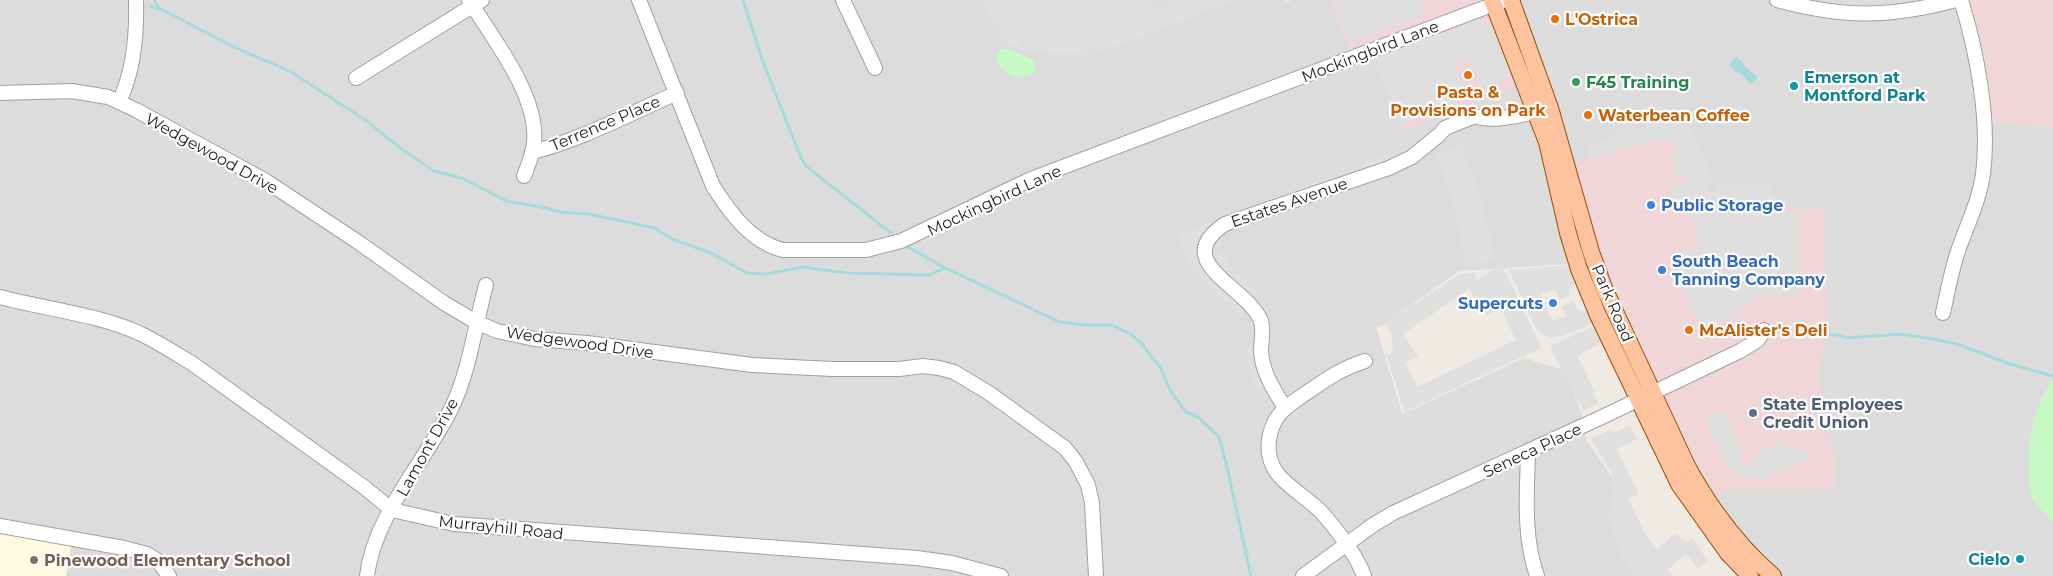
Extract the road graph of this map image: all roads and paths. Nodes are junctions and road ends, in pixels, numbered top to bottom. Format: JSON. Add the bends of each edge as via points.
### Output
{"nodes":[{"id":1,"x":136,"y":0,"type":"edge"},
{"id":2,"x":639,"y":0,"type":"edge"},
{"id":3,"x":844,"y":0,"type":"edge"},
{"id":4,"x":1510,"y":0,"type":"edge"},
{"id":5,"x":1777,"y":0,"type":"edge"},
{"id":6,"x":1956,"y":0,"type":"edge"},
{"id":7,"x":1961,"y":0,"type":"edge"},
{"id":8,"x":474,"y":2,"type":"edge"},
{"id":9,"x":1497,"y":2,"type":"edge"},
{"id":10,"x":875,"y":68,"type":"dead end"},
{"id":11,"x":356,"y":78,"type":"dead end"},
{"id":12,"x":0,"y":93,"type":"edge"},
{"id":13,"x":677,"y":93,"type":"junction"},
{"id":14,"x":119,"y":102,"type":"junction"},
{"id":15,"x":1543,"y":110,"type":"junction"},
{"id":16,"x":532,"y":152,"type":"junction"},
{"id":17,"x":524,"y":176,"type":"dead end"},
{"id":18,"x":486,"y":285,"type":"dead end"},
{"id":19,"x":0,"y":297,"type":"edge"},
{"id":20,"x":1943,"y":313,"type":"dead end"},
{"id":21,"x":476,"y":322,"type":"junction"},
{"id":22,"x":1764,"y":330,"type":"dead end"},
{"id":23,"x":1365,"y":361,"type":"dead end"},
{"id":24,"x":1646,"y":396,"type":"junction"},
{"id":25,"x":1284,"y":408,"type":"junction"},
{"id":26,"x":1528,"y":452,"type":"junction"},
{"id":27,"x":392,"y":510,"type":"junction"},
{"id":28,"x":0,"y":526,"type":"edge"},
{"id":29,"x":1346,"y":544,"type":"junction"},
{"id":30,"x":169,"y":576,"type":"edge"},
{"id":31,"x":367,"y":576,"type":"edge"},
{"id":32,"x":1001,"y":576,"type":"edge"},
{"id":33,"x":1096,"y":576,"type":"edge"},
{"id":34,"x":1303,"y":576,"type":"edge"},
{"id":35,"x":1364,"y":576,"type":"edge"},
{"id":36,"x":1537,"y":576,"type":"edge"},
{"id":37,"x":1750,"y":576,"type":"edge"},
{"id":38,"x":1773,"y":576,"type":"edge"}],
"edges":[{"from":1,"to":14,"type":"street","via":[[132,61]]},
{"from":2,"to":13,"type":"street","name":"Mockingbird Lane"},
{"from":3,"to":10,"type":"street"},
{"from":4,"to":15,"type":"main road","name":"Park Road"},
{"from":5,"to":6,"type":"street","via":[[1858,14],[1917,9]]},
{"from":7,"to":20,"type":"street","via":[[1979,71],[1983,175],[1957,254]]},
{"from":8,"to":11,"type":"street"},
{"from":8,"to":16,"type":"street","via":[[524,91],[533,123]]},
{"from":9,"to":13,"type":"street","name":"Mockingbird Lane","via":[[1031,179],[915,236],[866,250],[783,250],[761,241],[727,208],[713,186]]},
{"from":9,"to":15,"type":"main road","name":"Park Road"},
{"from":12,"to":14,"type":"street","name":"Wedgewood Drive","via":[[72,92],[101,95]]},
{"from":13,"to":16,"type":"street","name":"Terrence Place"},
{"from":14,"to":21,"type":"street","name":"Wedgewood Drive","via":[[266,181]]},
{"from":15,"to":24,"type":"main road","name":"Park Road","via":[[1591,252]]},
{"from":15,"to":25,"type":"street","name":"Estates Avenue","via":[[1463,125],[1448,136],[1440,134],[1412,157],[1389,168],[1225,224],[1207,240],[1205,259],[1210,267],[1248,302],[1261,321],[1263,362],[1268,380]]},
{"from":16,"to":17,"type":"street"},
{"from":18,"to":21,"type":"street","name":"Lamont Drive"},
{"from":19,"to":27,"type":"street","name":"Murrayhill Road","via":[[103,322],[165,346]]},
{"from":21,"to":27,"type":"street","name":"Lamont Drive","via":[[465,371],[452,406]]},
{"from":21,"to":33,"type":"street","name":"Wedgewood Drive","via":[[535,340],[588,343],[752,365],[832,369],[923,366],[954,372],[1057,442],[1076,462],[1088,486],[1092,504]]},
{"from":22,"to":24,"type":"street","name":"Seneca Place","via":[[1754,344]]},
{"from":23,"to":25,"type":"street","via":[[1345,367]]},
{"from":24,"to":26,"type":"street","name":"Seneca Place"},
{"from":24,"to":37,"type":"main road","name":"Park Road","via":[[1679,484],[1728,553]]},
{"from":24,"to":38,"type":"main road","name":"Park Road","via":[[1719,519]]},
{"from":25,"to":29,"type":"street","via":[[1275,418],[1271,430],[1270,463],[1278,475],[1324,515]]},
{"from":26,"to":29,"type":"street","name":"Seneca Place","via":[[1393,513]]},
{"from":26,"to":36,"type":"street","via":[[1526,523]]},
{"from":27,"to":31,"type":"street","name":"Lamont Drive","via":[[374,542]]},
{"from":27,"to":32,"type":"street","name":"Murrayhill Road","via":[[454,524],[917,558]]},
{"from":28,"to":30,"type":"street","via":[[148,554]]},
{"from":29,"to":34,"type":"street","name":"Seneca Place"},
{"from":29,"to":35,"type":"street"}]}
